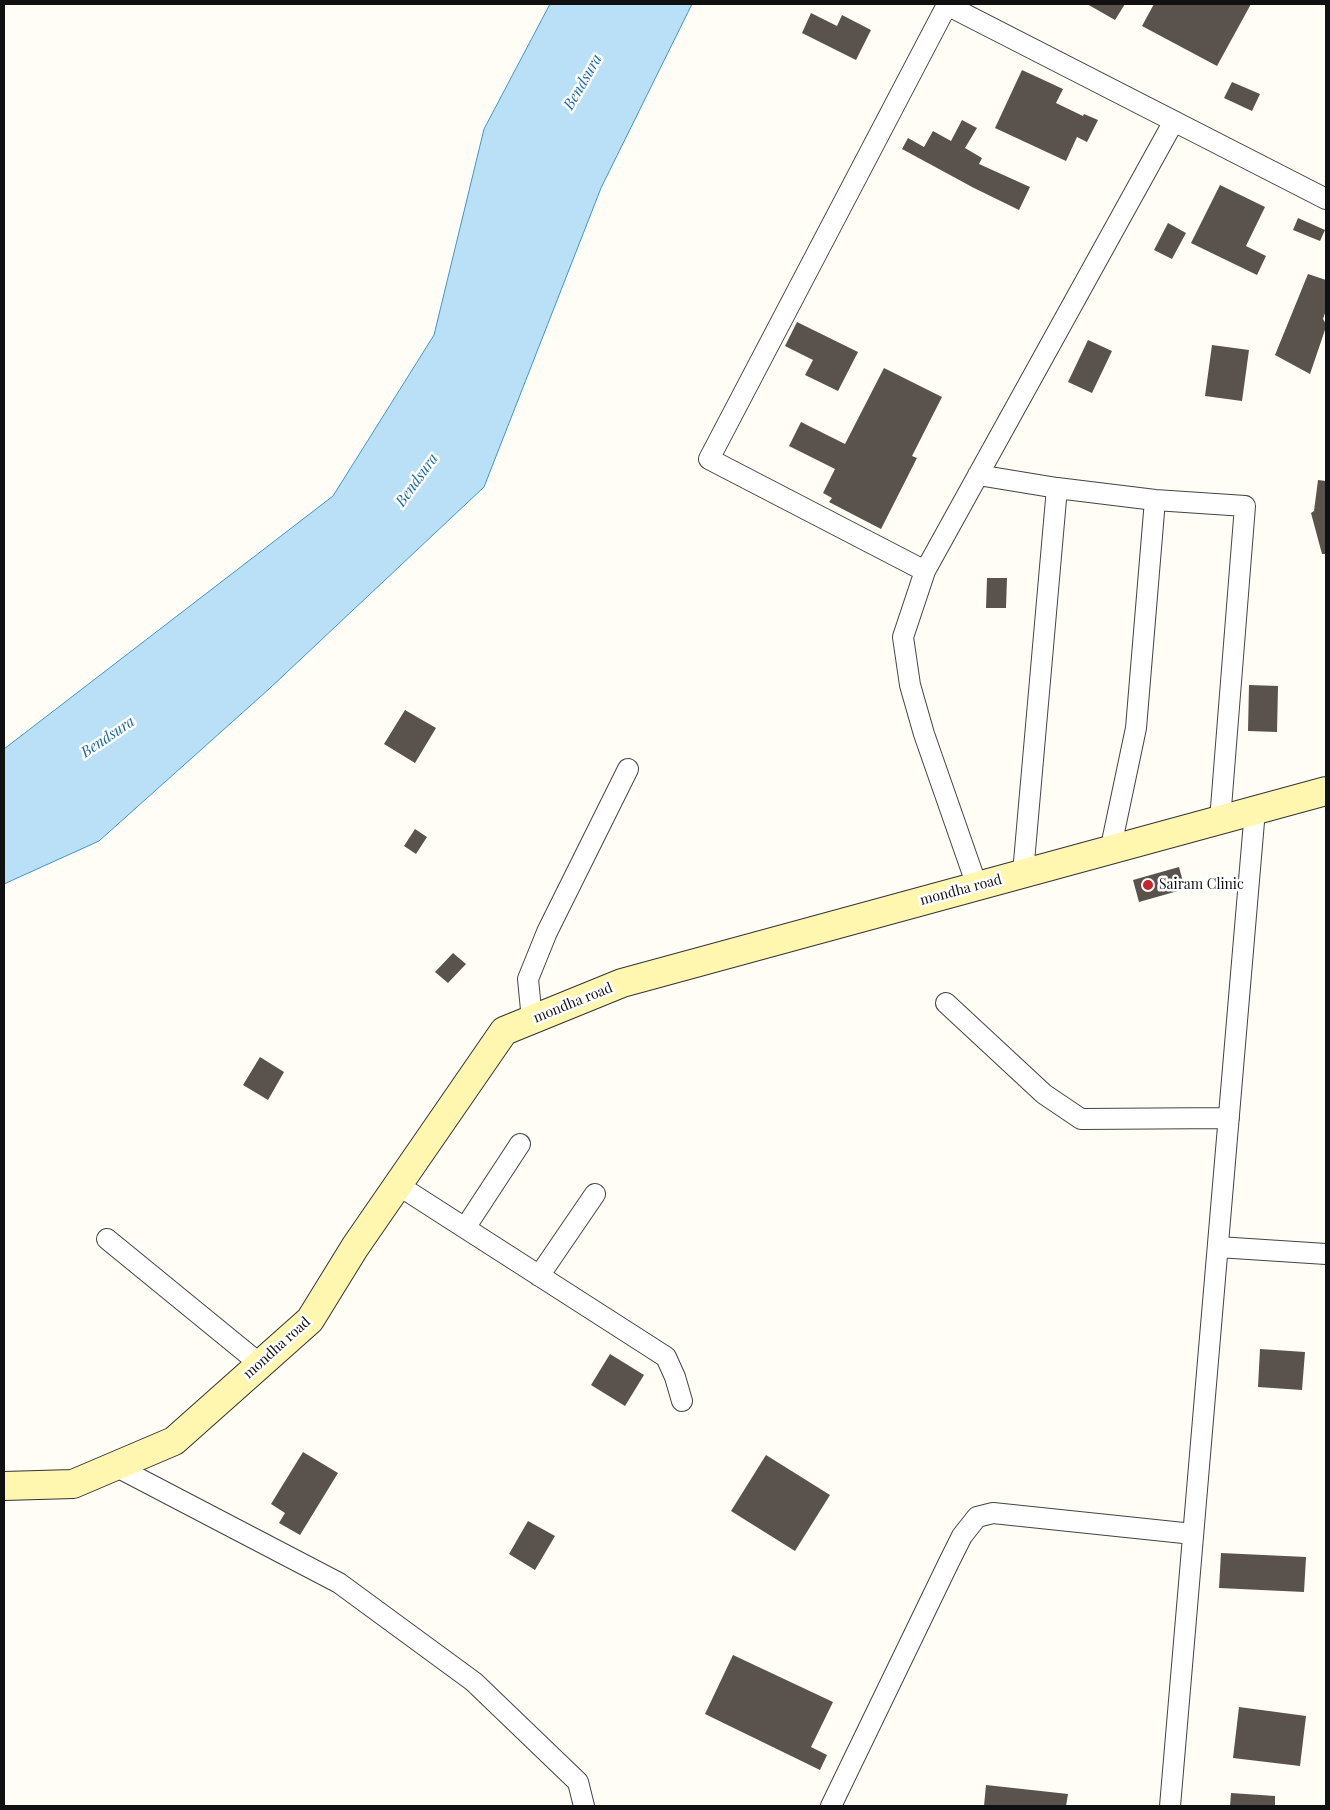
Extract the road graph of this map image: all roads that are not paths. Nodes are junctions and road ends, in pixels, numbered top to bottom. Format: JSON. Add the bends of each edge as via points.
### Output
{"nodes":[{"id":1,"x":946,"y":5,"type":"edge"},
{"id":2,"x":1174,"y":121,"type":"junction"},
{"id":3,"x":1326,"y":199,"type":"edge"},
{"id":4,"x":978,"y":475,"type":"junction"},
{"id":5,"x":1058,"y":488,"type":"junction"},
{"id":6,"x":1155,"y":500,"type":"junction"},
{"id":7,"x":925,"y":571,"type":"junction"},
{"id":8,"x":628,"y":769,"type":"dead end"},
{"id":9,"x":1326,"y":791,"type":"edge"},
{"id":10,"x":1256,"y":810,"type":"junction"},
{"id":11,"x":1220,"y":820,"type":"junction"},
{"id":12,"x":1113,"y":849,"type":"junction"},
{"id":13,"x":1023,"y":873,"type":"junction"},
{"id":14,"x":977,"y":886,"type":"junction"},
{"id":15,"x":946,"y":1003,"type":"dead end"},
{"id":16,"x":532,"y":1020,"type":"junction"},
{"id":17,"x":1229,"y":1118,"type":"junction"},
{"id":18,"x":520,"y":1144,"type":"dead end"},
{"id":19,"x":398,"y":1185,"type":"junction"},
{"id":20,"x":594,"y":1194,"type":"dead end"},
{"id":21,"x":465,"y":1228,"type":"junction"},
{"id":22,"x":107,"y":1239,"type":"dead end"},
{"id":23,"x":1218,"y":1247,"type":"junction"},
{"id":24,"x":1326,"y":1254,"type":"edge"},
{"id":25,"x":539,"y":1276,"type":"junction"},
{"id":26,"x":260,"y":1364,"type":"junction"},
{"id":27,"x":682,"y":1401,"type":"dead end"},
{"id":28,"x":115,"y":1466,"type":"junction"},
{"id":29,"x":4,"y":1486,"type":"edge"},
{"id":30,"x":1193,"y":1534,"type":"junction"},
{"id":31,"x":584,"y":1806,"type":"edge"},
{"id":32,"x":831,"y":1806,"type":"edge"},
{"id":33,"x":1170,"y":1806,"type":"edge"}],
"edges":[{"from":1,"to":2,"type":"street"},
{"from":1,"to":7,"type":"street","via":[[709,459]]},
{"from":2,"to":3,"type":"street"},
{"from":2,"to":4,"type":"street"},
{"from":4,"to":5,"type":"street"},
{"from":4,"to":7,"type":"street"},
{"from":5,"to":6,"type":"street"},
{"from":5,"to":13,"type":"street"},
{"from":6,"to":11,"type":"street","via":[[1245,506]]},
{"from":6,"to":12,"type":"street","via":[[1136,728]]},
{"from":7,"to":14,"type":"street","via":[[903,637],[910,685]]},
{"from":8,"to":16,"type":"street","via":[[547,932],[528,979]]},
{"from":9,"to":10,"type":"street","name":"mondha road"},
{"from":10,"to":11,"type":"street","name":"mondha road"},
{"from":10,"to":17,"type":"street"},
{"from":11,"to":12,"type":"street","name":"mondha road"},
{"from":12,"to":13,"type":"street","name":"mondha road"},
{"from":13,"to":14,"type":"street","name":"mondha road"},
{"from":14,"to":16,"type":"street","name":"mondha road","via":[[622,983]]},
{"from":15,"to":17,"type":"street","via":[[1044,1094],[1081,1119]]},
{"from":16,"to":19,"type":"street","name":"mondha road","via":[[504,1031]]},
{"from":17,"to":23,"type":"street"},
{"from":18,"to":21,"type":"street"},
{"from":19,"to":21,"type":"street"},
{"from":19,"to":26,"type":"street","name":"mondha road","via":[[310,1320]]},
{"from":20,"to":25,"type":"street"},
{"from":21,"to":25,"type":"street"},
{"from":22,"to":26,"type":"street"},
{"from":23,"to":24,"type":"street"},
{"from":23,"to":30,"type":"street"},
{"from":25,"to":27,"type":"street","via":[[666,1357]]},
{"from":26,"to":28,"type":"street","name":"mondha road","via":[[174,1441]]},
{"from":28,"to":29,"type":"street","name":"mondha road","via":[[73,1484]]},
{"from":28,"to":31,"type":"street","via":[[340,1583],[474,1682],[578,1782]]},
{"from":30,"to":32,"type":"street","via":[[993,1513],[977,1517],[962,1536]]},
{"from":30,"to":33,"type":"street"}]}
